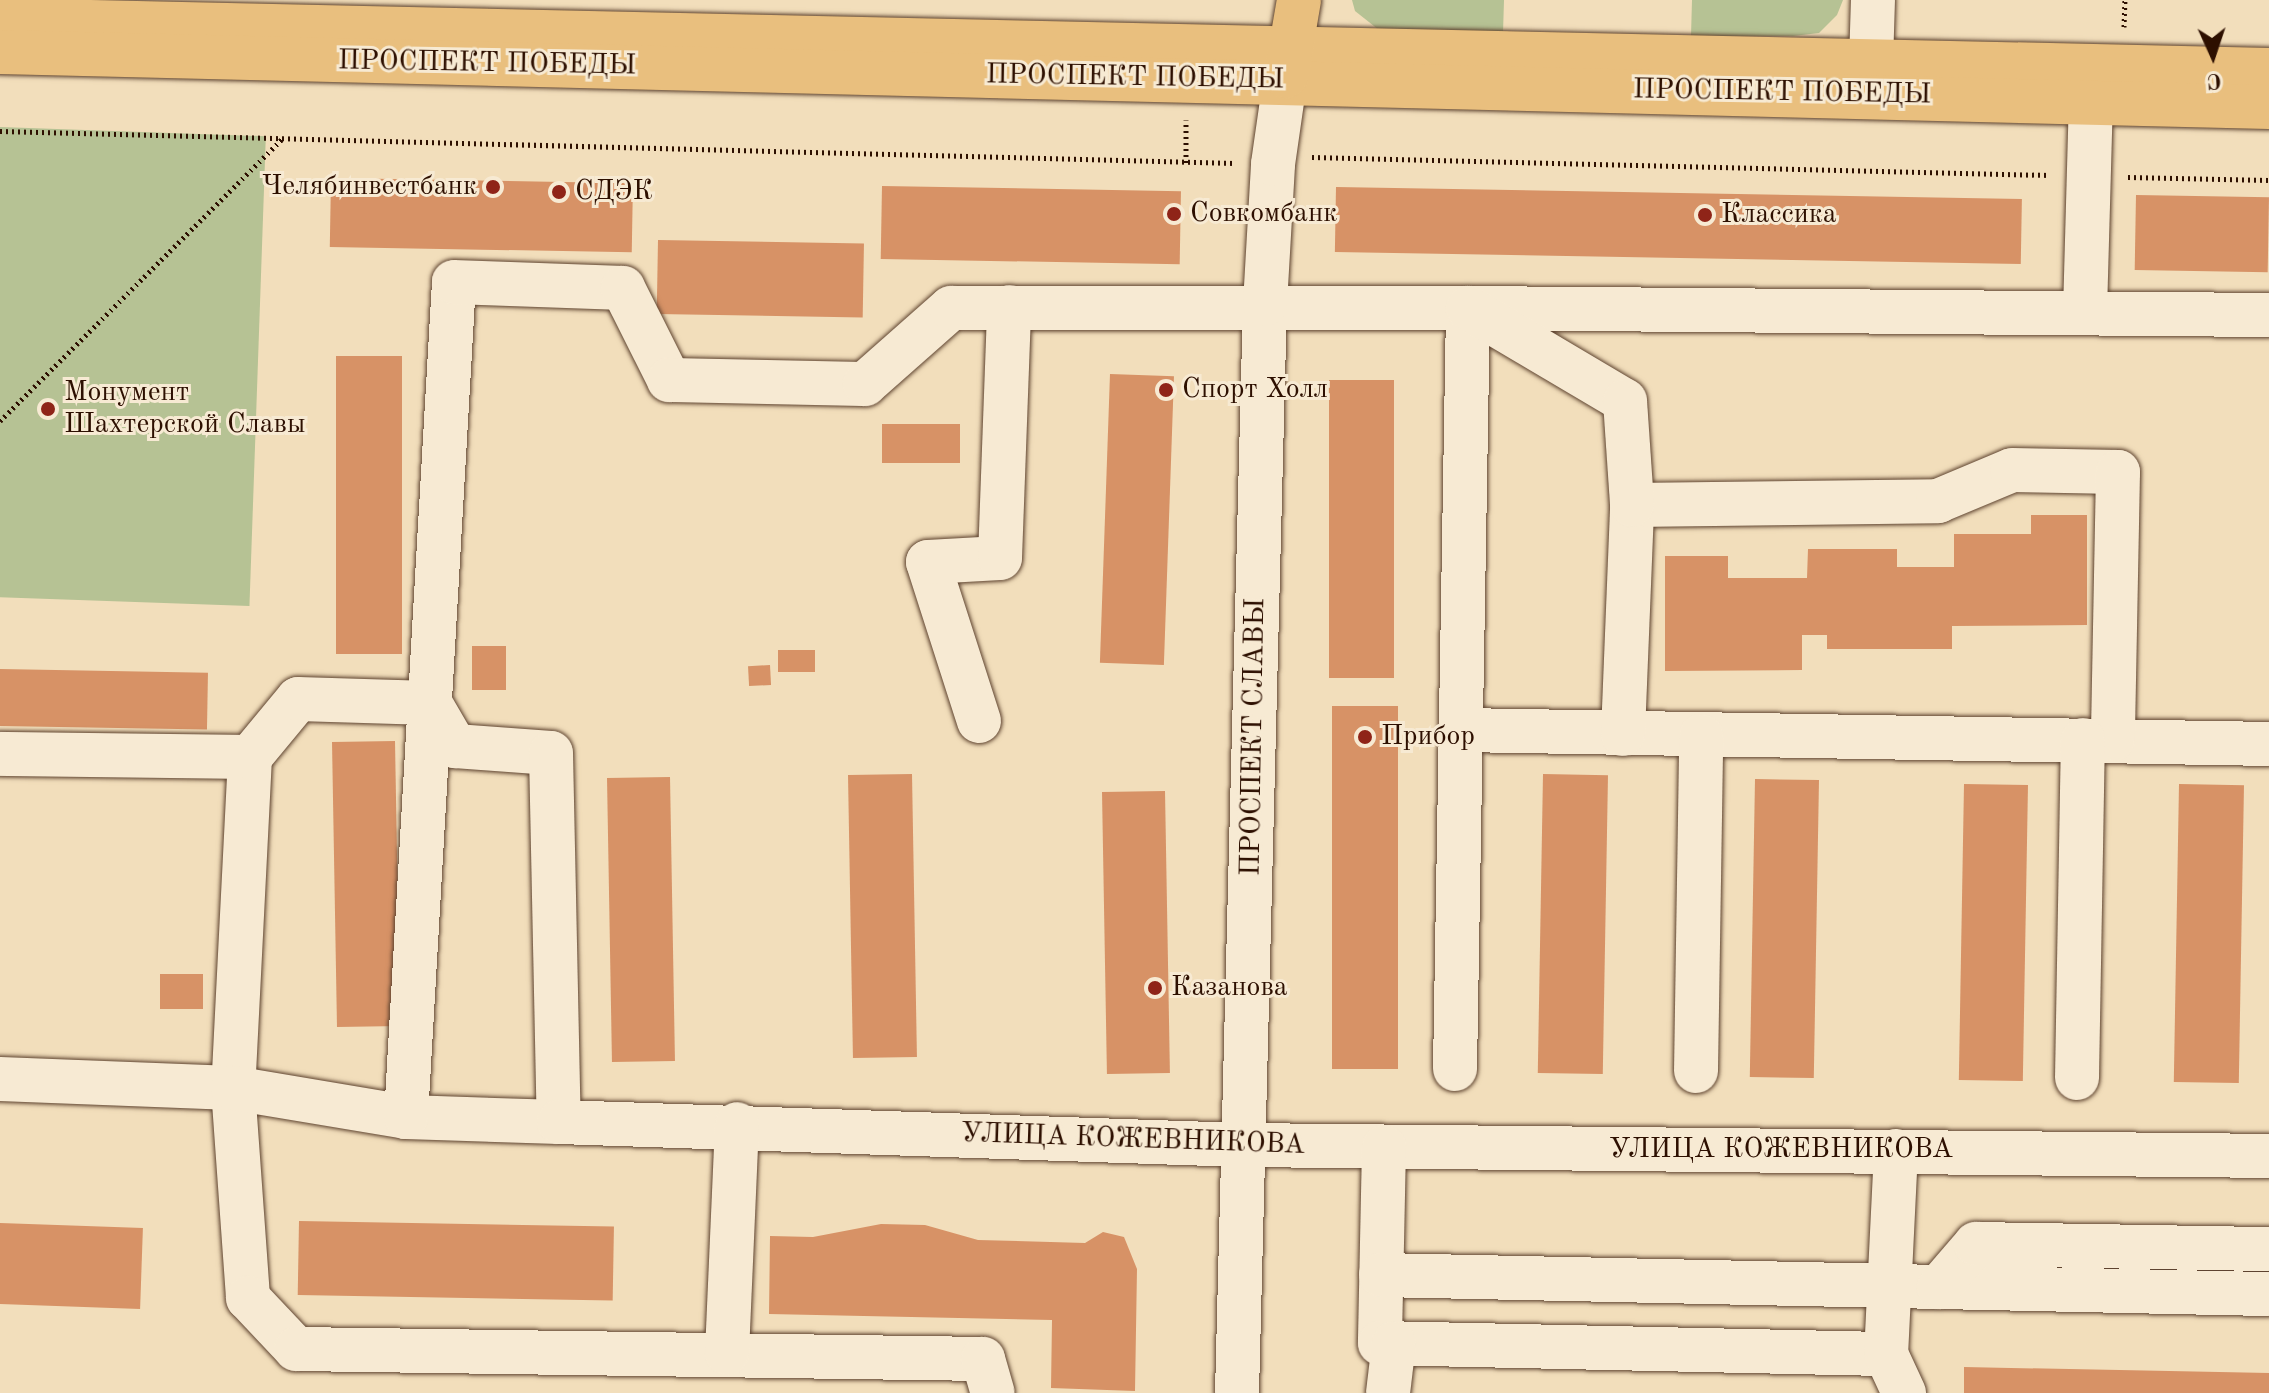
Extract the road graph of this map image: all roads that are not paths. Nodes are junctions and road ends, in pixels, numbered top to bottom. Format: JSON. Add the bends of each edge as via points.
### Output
{"nodes":[{"id":1,"x":1299,"y":0,"type":"edge"},
{"id":2,"x":1873,"y":0,"type":"edge"},
{"id":3,"x":0,"y":20,"type":"edge"},
{"id":4,"x":0,"y":52,"type":"edge"},
{"id":5,"x":1288,"y":65,"type":"junction"},
{"id":6,"x":2269,"y":70,"type":"edge"},
{"id":7,"x":1870,"y":79,"type":"junction"},
{"id":8,"x":2091,"y":101,"type":"junction"},
{"id":9,"x":2269,"y":107,"type":"edge"},
{"id":10,"x":1265,"y":304,"type":"junction"},
{"id":11,"x":1009,"y":307,"type":"junction"},
{"id":12,"x":1468,"y":308,"type":"junction"},
{"id":13,"x":2085,"y":312,"type":"junction"},
{"id":14,"x":2269,"y":315,"type":"edge"},
{"id":15,"x":1632,"y":505,"type":"junction"},
{"id":16,"x":430,"y":703,"type":"junction"},
{"id":17,"x":979,"y":721,"type":"dead end"},
{"id":18,"x":1461,"y":730,"type":"junction"},
{"id":19,"x":1623,"y":734,"type":"junction"},
{"id":20,"x":1701,"y":736,"type":"junction"},
{"id":21,"x":2098,"y":739,"type":"junction"},
{"id":22,"x":2269,"y":744,"type":"edge"},
{"id":23,"x":0,"y":754,"type":"edge"},
{"id":24,"x":250,"y":757,"type":"junction"},
{"id":25,"x":1455,"y":1069,"type":"dead end"},
{"id":26,"x":1696,"y":1071,"type":"dead end"},
{"id":27,"x":2077,"y":1078,"type":"dead end"},
{"id":28,"x":0,"y":1079,"type":"edge"},
{"id":29,"x":233,"y":1088,"type":"junction"},
{"id":30,"x":406,"y":1117,"type":"junction"},
{"id":31,"x":559,"y":1122,"type":"junction"},
{"id":32,"x":737,"y":1124,"type":"junction"},
{"id":33,"x":1243,"y":1145,"type":"junction"},
{"id":34,"x":1384,"y":1147,"type":"junction"},
{"id":35,"x":1896,"y":1151,"type":"junction"},
{"id":36,"x":2269,"y":1156,"type":"edge"},
{"id":37,"x":2269,"y":1249,"type":"edge"},
{"id":38,"x":1381,"y":1275,"type":"junction"},
{"id":39,"x":1889,"y":1286,"type":"junction"},
{"id":40,"x":1939,"y":1287,"type":"junction"},
{"id":41,"x":2269,"y":1294,"type":"edge"},
{"id":42,"x":1394,"y":1343,"type":"junction"},
{"id":43,"x":727,"y":1353,"type":"junction"},
{"id":44,"x":1886,"y":1354,"type":"junction"},
{"id":45,"x":993,"y":1393,"type":"edge"},
{"id":46,"x":1237,"y":1393,"type":"edge"},
{"id":47,"x":1388,"y":1393,"type":"edge"},
{"id":48,"x":1904,"y":1393,"type":"edge"}],
"edges":[{"from":1,"to":5,"type":"main road","name":"ПРОСПЕКТ СЛАВЫ"},
{"from":2,"to":7,"type":"street"},
{"from":3,"to":5,"type":"main road","name":"ПРОСПЕКТ ПОБЕДЫ"},
{"from":4,"to":5,"type":"main road","name":"ПРОСПЕКТ ПОБЕДЫ"},
{"from":5,"to":7,"type":"main road","name":"ПРОСПЕКТ ПОБЕДЫ"},
{"from":5,"to":10,"type":"street","name":"ПРОСПЕКТ СЛАВЫ","via":[[1273,164]]},
{"from":6,"to":7,"type":"main road","name":"ПРОСПЕКТ ПОБЕДЫ"},
{"from":7,"to":8,"type":"main road","name":"ПРОСПЕКТ ПОБЕДЫ"},
{"from":8,"to":9,"type":"main road","name":"ПРОСПЕКТ ПОБЕДЫ"},
{"from":8,"to":13,"type":"street"},
{"from":10,"to":11,"type":"street"},
{"from":10,"to":12,"type":"street"},
{"from":10,"to":33,"type":"street","name":"ПРОСПЕКТ СЛАВЫ"},
{"from":11,"to":16,"type":"street","via":[[951,308],[865,384],[669,380],[623,288],[454,282]]},
{"from":11,"to":17,"type":"street","via":[[1000,558],[928,562]]},
{"from":12,"to":13,"type":"street"},
{"from":12,"to":15,"type":"street","via":[[1625,401]]},
{"from":12,"to":18,"type":"street"},
{"from":13,"to":14,"type":"street"},
{"from":15,"to":19,"type":"street"},
{"from":15,"to":21,"type":"street","via":[[1938,501],[2012,470],[2118,472]]},
{"from":16,"to":24,"type":"street","via":[[298,699]]},
{"from":16,"to":30,"type":"street"},
{"from":16,"to":31,"type":"street","via":[[455,746],[551,753]]},
{"from":18,"to":19,"type":"street"},
{"from":18,"to":25,"type":"street"},
{"from":19,"to":20,"type":"street"},
{"from":20,"to":21,"type":"street"},
{"from":20,"to":26,"type":"street"},
{"from":21,"to":22,"type":"street"},
{"from":21,"to":27,"type":"street"},
{"from":23,"to":24,"type":"street"},
{"from":24,"to":29,"type":"street"},
{"from":28,"to":29,"type":"street","name":"УЛИЦА КОЖЕВНИКОВА"},
{"from":29,"to":30,"type":"street","name":"УЛИЦА КОЖЕВНИКОВА"},
{"from":29,"to":43,"type":"street","via":[[248,1298],[296,1349]]},
{"from":30,"to":31,"type":"street","name":"УЛИЦА КОЖЕВНИКОВА"},
{"from":31,"to":32,"type":"street","name":"УЛИЦА КОЖЕВНИКОВА"},
{"from":32,"to":33,"type":"street","name":"УЛИЦА КОЖЕВНИКОВА"},
{"from":32,"to":43,"type":"street"},
{"from":33,"to":34,"type":"street","name":"УЛИЦА КОЖЕВНИКОВА"},
{"from":33,"to":46,"type":"street","name":"ПРОСПЕКТ СЛАВЫ"},
{"from":34,"to":35,"type":"street","name":"УЛИЦА КОЖЕВНИКОВА"},
{"from":34,"to":38,"type":"street"},
{"from":35,"to":36,"type":"street","name":"УЛИЦА КОЖЕВНИКОВА"},
{"from":35,"to":39,"type":"street"},
{"from":37,"to":40,"type":"street","via":[[1976,1244]]},
{"from":38,"to":39,"type":"street"},
{"from":38,"to":42,"type":"street","via":[[1380,1343]]},
{"from":39,"to":40,"type":"street"},
{"from":39,"to":44,"type":"street"},
{"from":40,"to":41,"type":"street"},
{"from":42,"to":44,"type":"street"},
{"from":42,"to":47,"type":"street"},
{"from":43,"to":45,"type":"street","via":[[983,1359]]},
{"from":44,"to":48,"type":"street"}]}
